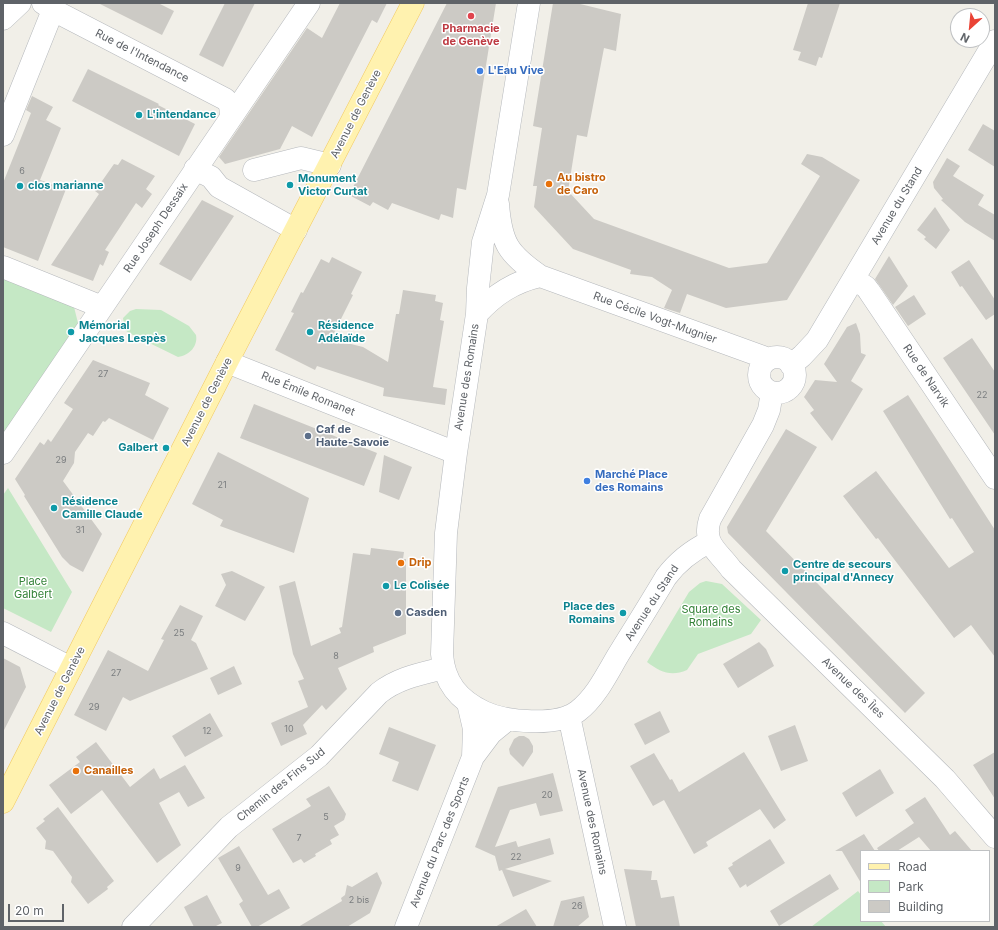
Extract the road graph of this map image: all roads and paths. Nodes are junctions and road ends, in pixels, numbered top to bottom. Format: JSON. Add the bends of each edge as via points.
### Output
{"nodes":[{"id":1,"x":20,"y":3,"type":"edge"},
{"id":2,"x":309,"y":3,"type":"edge"},
{"id":3,"x":413,"y":3,"type":"edge"},
{"id":4,"x":529,"y":3,"type":"edge"},
{"id":5,"x":48,"y":7,"type":"edge"},
{"id":6,"x":3,"y":20,"type":"edge"},
{"id":7,"x":995,"y":41,"type":"edge"},
{"id":8,"x":231,"y":116,"type":"junction"},
{"id":9,"x":3,"y":135,"type":"edge"},
{"id":10,"x":330,"y":165,"type":"junction"},
{"id":11,"x":254,"y":170,"type":"dead end"},
{"id":12,"x":203,"y":173,"type":"junction"},
{"id":13,"x":498,"y":195,"type":"junction"},
{"id":14,"x":299,"y":224,"type":"junction"},
{"id":15,"x":3,"y":266,"type":"edge"},
{"id":16,"x":540,"y":276,"type":"junction"},
{"id":17,"x":854,"y":279,"type":"junction"},
{"id":18,"x":102,"y":307,"type":"junction"},
{"id":19,"x":477,"y":314,"type":"junction"},
{"id":20,"x":769,"y":359,"type":"junction"},
{"id":21,"x":227,"y":362,"type":"junction"},
{"id":22,"x":791,"y":365,"type":"junction"},
{"id":23,"x":772,"y":392,"type":"junction"},
{"id":24,"x":3,"y":453,"type":"edge"},
{"id":25,"x":456,"y":453,"type":"junction"},
{"id":26,"x":995,"y":478,"type":"edge"},
{"id":27,"x":709,"y":542,"type":"junction"},
{"id":28,"x":3,"y":633,"type":"edge"},
{"id":29,"x":71,"y":668,"type":"junction"},
{"id":30,"x":444,"y":668,"type":"junction"},
{"id":31,"x":468,"y":703,"type":"junction"},
{"id":32,"x":569,"y":716,"type":"junction"},
{"id":33,"x":507,"y":720,"type":"junction"},
{"id":34,"x":473,"y":757,"type":"junction"},
{"id":35,"x":3,"y":802,"type":"edge"},
{"id":36,"x":995,"y":837,"type":"edge"},
{"id":37,"x":133,"y":927,"type":"edge"},
{"id":38,"x":406,"y":927,"type":"edge"},
{"id":39,"x":615,"y":927,"type":"edge"}],
"edges":[{"from":1,"to":6,"type":"street"},
{"from":2,"to":8,"type":"street","name":"Rue Joseph Dessaix"},
{"from":3,"to":10,"type":"main road","name":"Avenue de Genève"},
{"from":4,"to":13,"type":"street","name":"Avenue des Romains"},
{"from":5,"to":8,"type":"street","name":"Rue de l'Intendance","via":[[225,99],[230,104]]},
{"from":5,"to":9,"type":"street"},
{"from":7,"to":17,"type":"street","name":"Avenue du Stand"},
{"from":8,"to":12,"type":"street","name":"Rue Joseph Dessaix"},
{"from":10,"to":11,"type":"street","via":[[301,158]]},
{"from":10,"to":14,"type":"main road","name":"Avenue de Genève"},
{"from":12,"to":14,"type":"street","via":[[219,187]]},
{"from":12,"to":18,"type":"street","name":"Rue Joseph Dessaix"},
{"from":13,"to":16,"type":"street","name":"Rue Cécile Vogt-Mugnier","via":[[500,227],[506,242],[520,263]]},
{"from":13,"to":19,"type":"street","name":"Avenue des Romains","via":[[483,242]]},
{"from":14,"to":21,"type":"main road","name":"Avenue de Genève"},
{"from":15,"to":18,"type":"street"},
{"from":16,"to":19,"type":"street","via":[[507,288]]},
{"from":16,"to":20,"type":"street","name":"Rue Cécile Vogt-Mugnier"},
{"from":17,"to":22,"type":"street","name":"Avenue du Stand","via":[[816,340]]},
{"from":17,"to":26,"type":"street","name":"Rue de Narvik","via":[[869,291]]},
{"from":18,"to":24,"type":"street","name":"Rue Joseph Dessaix"},
{"from":19,"to":25,"type":"street","name":"Avenue des Romains"},
{"from":20,"to":22,"type":"street","via":[[781,358]]},
{"from":20,"to":23,"type":"street","via":[[762,366],[759,376],[762,385]]},
{"from":21,"to":25,"type":"street","name":"Rue Émile Romanet"},
{"from":21,"to":29,"type":"main road","name":"Avenue de Genève"},
{"from":22,"to":23,"type":"street","via":[[794,376],[791,386],[782,392]]},
{"from":23,"to":27,"type":"street","via":[[763,425],[710,519]]},
{"from":25,"to":30,"type":"street","name":"Avenue des Romains","via":[[446,533],[442,654]]},
{"from":27,"to":32,"type":"street","name":"Avenue du Stand","via":[[684,557],[670,571],[600,684],[584,705]]},
{"from":27,"to":36,"type":"street","name":"Avenue des Îles","via":[[731,569],[945,779]]},
{"from":28,"to":29,"type":"street"},
{"from":29,"to":35,"type":"main road","name":"Avenue de Genève"},
{"from":30,"to":31,"type":"street","name":"Avenue des Romains","via":[[450,686]]},
{"from":30,"to":37,"type":"street","name":"Chemin des Fins Sud","via":[[409,676],[389,685],[379,693],[319,756],[229,827]]},
{"from":31,"to":33,"type":"street","name":"Avenue des Romains"},
{"from":31,"to":34,"type":"street","name":"Avenue du Parc des Sports","via":[[474,730]]},
{"from":32,"to":33,"type":"street","name":"Avenue du Stand"},
{"from":32,"to":39,"type":"street","name":"Avenue des Romains"},
{"from":33,"to":34,"type":"street","name":"Avenue du Parc des Sports","via":[[491,733]]},
{"from":34,"to":38,"type":"street","name":"Avenue du Parc des Sports"}]}
